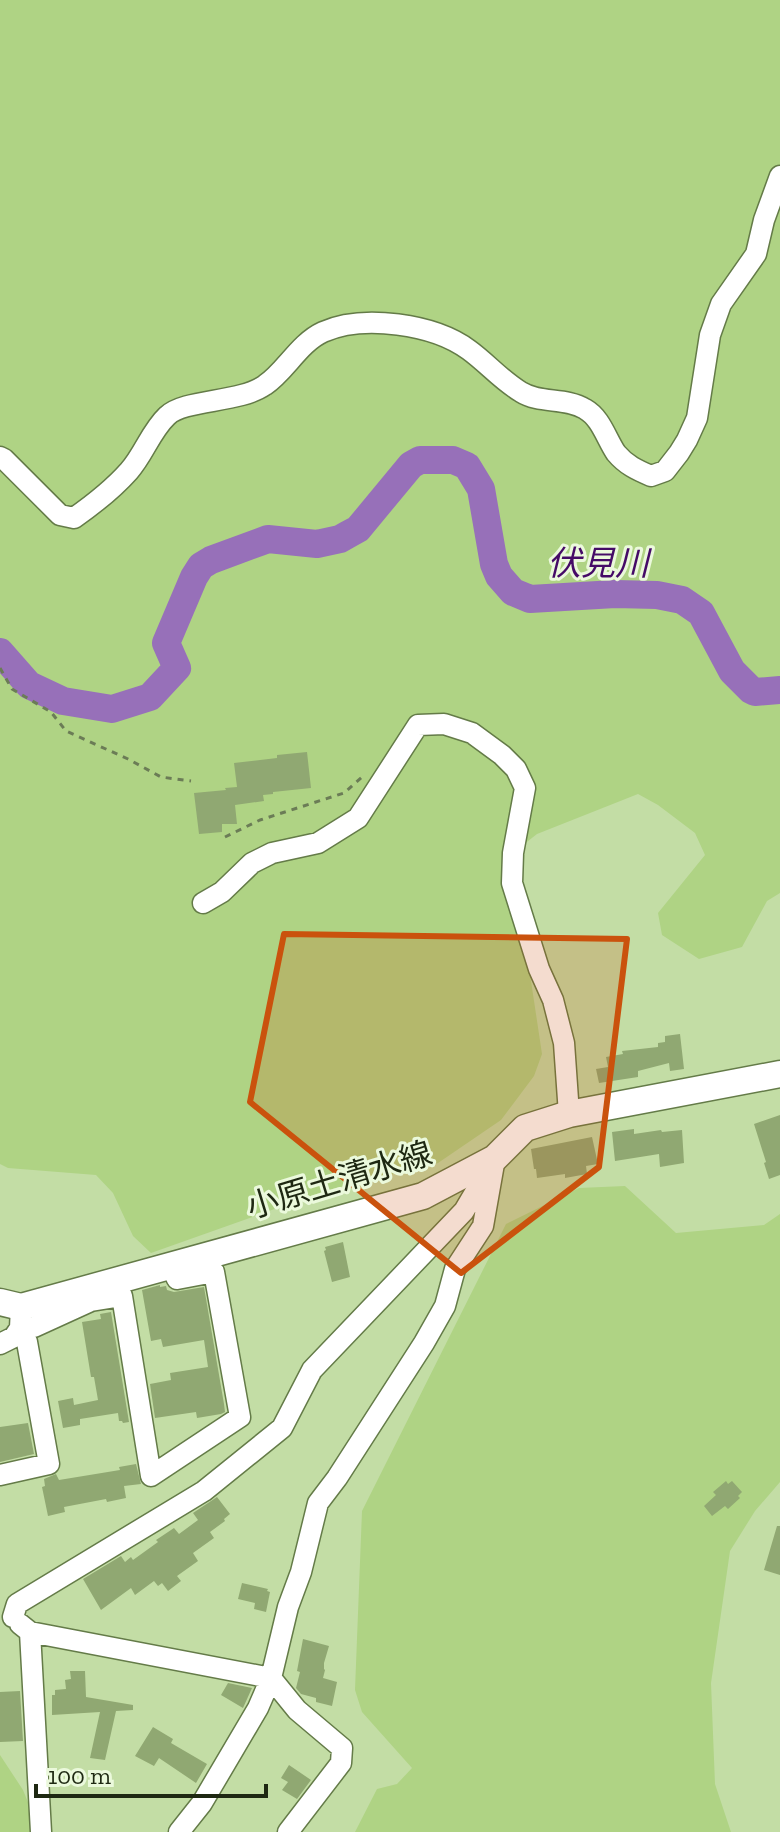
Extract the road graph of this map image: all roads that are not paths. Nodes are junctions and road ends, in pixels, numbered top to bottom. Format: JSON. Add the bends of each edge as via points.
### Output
{"nodes":[{"id":1,"x":780,"y":176,"type":"edge"},
{"id":2,"x":0,"y":457,"type":"edge"},
{"id":3,"x":203,"y":903,"type":"dead end"},
{"id":4,"x":780,"y":1074,"type":"edge"},
{"id":5,"x":569,"y":1114,"type":"junction"},
{"id":6,"x":495,"y":1158,"type":"junction"},
{"id":7,"x":171,"y":1266,"type":"junction"},
{"id":8,"x":14,"y":1312,"type":"edge"},
{"id":9,"x":0,"y":1344,"type":"edge"},
{"id":10,"x":0,"y":1475,"type":"edge"},
{"id":11,"x":6,"y":1615,"type":"edge"},
{"id":12,"x":30,"y":1632,"type":"junction"},
{"id":13,"x":271,"y":1678,"type":"junction"},
{"id":14,"x":41,"y":1832,"type":"edge"},
{"id":15,"x":179,"y":1832,"type":"edge"},
{"id":16,"x":288,"y":1832,"type":"edge"}],
"edges":[{"from":1,"to":2,"type":"street","via":[[756,254],[721,304],[710,335],[697,418],[665,471],[651,476],[632,468],[582,407],[523,394],[468,349],[439,334],[396,323],[346,325],[321,333],[265,385],[170,413],[130,469],[74,518],[60,515]]},
{"from":3,"to":5,"type":"street","via":[[252,863],[318,843],[358,818],[418,725],[444,724],[472,733],[516,769],[525,788],[512,883],[564,1043]]},
{"from":4,"to":5,"type":"main road","name":"小原土清水線"},
{"from":5,"to":6,"type":"main road","name":"小原土清水線","via":[[525,1128]]},
{"from":6,"to":7,"type":"main road","name":"小原土清水線","via":[[423,1196]]},
{"from":6,"to":11,"type":"street","via":[[464,1211],[312,1370],[282,1428],[204,1491]]},
{"from":6,"to":13,"type":"street","via":[[483,1226],[455,1269],[445,1306],[318,1503]]},
{"from":7,"to":8,"type":"main road","name":"小原土清水線"},
{"from":7,"to":8,"type":"street","via":[[177,1279],[214,1272],[240,1417],[151,1476],[122,1296],[91,1301],[34,1327]]},
{"from":8,"to":9,"type":"street","via":[[14,1337]]},
{"from":8,"to":10,"type":"street","via":[[27,1342],[49,1464]]},
{"from":11,"to":12,"type":"street"},
{"from":12,"to":13,"type":"street"},
{"from":12,"to":14,"type":"street"},
{"from":13,"to":15,"type":"street","via":[[202,1803]]},
{"from":13,"to":16,"type":"street","via":[[297,1710],[342,1748],[341,1763]]}]}
